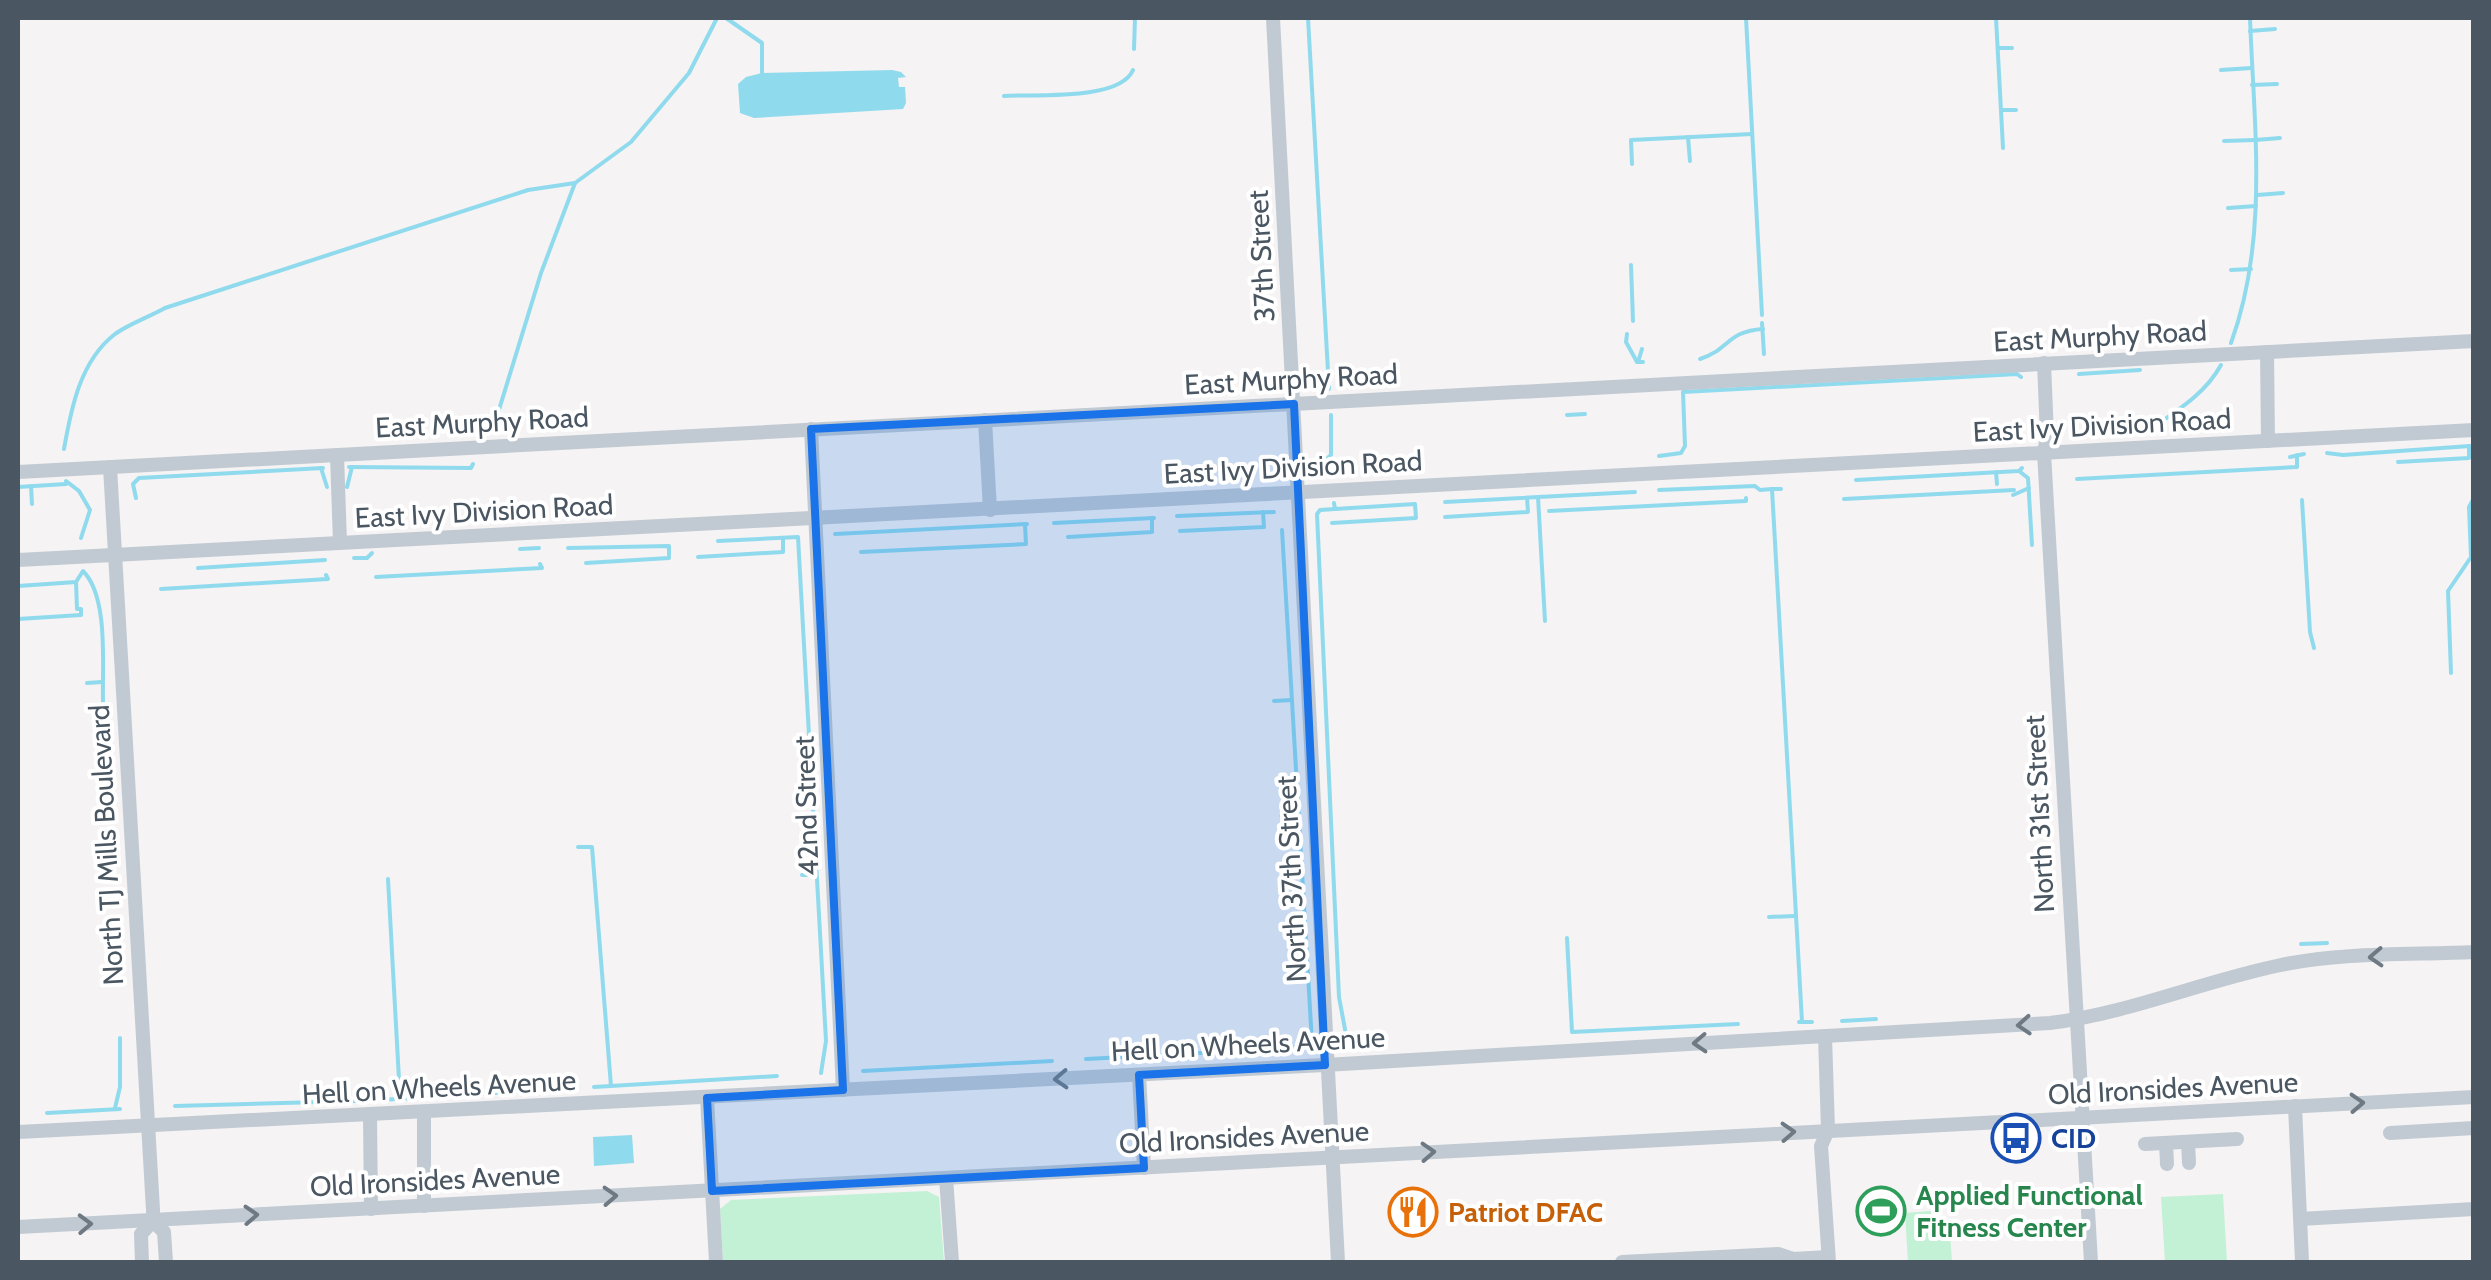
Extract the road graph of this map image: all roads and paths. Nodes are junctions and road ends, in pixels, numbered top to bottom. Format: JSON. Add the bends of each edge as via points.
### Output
{"nodes":[{"id":1,"x":1273,"y":18,"type":"edge"},
{"id":2,"x":2474,"y":341,"type":"edge"},
{"id":3,"x":2266,"y":352,"type":"junction"},
{"id":4,"x":2044,"y":364,"type":"junction"},
{"id":5,"x":1294,"y":404,"type":"junction"},
{"id":6,"x":985,"y":420,"type":"junction"},
{"id":7,"x":812,"y":429,"type":"junction"},
{"id":8,"x":2474,"y":430,"type":"edge"},
{"id":9,"x":2268,"y":441,"type":"junction"},
{"id":10,"x":2044,"y":453,"type":"junction"},
{"id":11,"x":337,"y":455,"type":"junction"},
{"id":12,"x":110,"y":467,"type":"junction"},
{"id":13,"x":18,"y":472,"type":"edge"},
{"id":14,"x":1298,"y":493,"type":"junction"},
{"id":15,"x":990,"y":510,"type":"junction"},
{"id":16,"x":816,"y":519,"type":"junction"},
{"id":17,"x":340,"y":544,"type":"junction"},
{"id":18,"x":115,"y":555,"type":"junction"},
{"id":19,"x":18,"y":560,"type":"edge"},
{"id":20,"x":2474,"y":952,"type":"edge"},
{"id":21,"x":2076,"y":1020,"type":"junction"},
{"id":22,"x":1825,"y":1036,"type":"junction"},
{"id":23,"x":1325,"y":1065,"type":"junction"},
{"id":24,"x":1139,"y":1075,"type":"junction"},
{"id":25,"x":843,"y":1090,"type":"junction"},
{"id":26,"x":2474,"y":1097,"type":"edge"},
{"id":27,"x":707,"y":1098,"type":"junction"},
{"id":28,"x":2296,"y":1106,"type":"junction"},
{"id":29,"x":424,"y":1113,"type":"junction"},
{"id":30,"x":370,"y":1116,"type":"junction"},
{"id":31,"x":2081,"y":1118,"type":"junction"},
{"id":32,"x":147,"y":1126,"type":"junction"},
{"id":33,"x":2474,"y":1128,"type":"edge"},
{"id":34,"x":1828,"y":1130,"type":"junction"},
{"id":35,"x":2430,"y":1130,"type":"junction"},
{"id":36,"x":18,"y":1132,"type":"edge"},
{"id":37,"x":2407,"y":1132,"type":"junction"},
{"id":38,"x":2390,"y":1133,"type":"dead end"},
{"id":39,"x":2237,"y":1139,"type":"dead end"},
{"id":40,"x":2188,"y":1142,"type":"junction"},
{"id":41,"x":2166,"y":1143,"type":"junction"},
{"id":42,"x":2145,"y":1144,"type":"dead end"},
{"id":43,"x":2430,"y":1150,"type":"dead end"},
{"id":44,"x":2408,"y":1151,"type":"dead end"},
{"id":45,"x":1331,"y":1158,"type":"junction"},
{"id":46,"x":2188,"y":1163,"type":"dead end"},
{"id":47,"x":2168,"y":1164,"type":"dead end"},
{"id":48,"x":1144,"y":1168,"type":"junction"},
{"id":49,"x":946,"y":1178,"type":"junction"},
{"id":50,"x":712,"y":1191,"type":"junction"},
{"id":51,"x":424,"y":1206,"type":"junction"},
{"id":52,"x":371,"y":1209,"type":"junction"},
{"id":53,"x":2474,"y":1209,"type":"edge"},
{"id":54,"x":2300,"y":1219,"type":"junction"},
{"id":55,"x":154,"y":1221,"type":"junction"},
{"id":56,"x":18,"y":1227,"type":"edge"},
{"id":57,"x":1828,"y":1260,"type":"edge"},
{"id":58,"x":142,"y":1262,"type":"edge"},
{"id":59,"x":166,"y":1262,"type":"edge"},
{"id":60,"x":716,"y":1262,"type":"edge"},
{"id":61,"x":952,"y":1262,"type":"edge"},
{"id":62,"x":1338,"y":1262,"type":"edge"},
{"id":63,"x":1622,"y":1262,"type":"edge"},
{"id":64,"x":1647,"y":1262,"type":"edge"},
{"id":65,"x":2091,"y":1262,"type":"edge"},
{"id":66,"x":2302,"y":1262,"type":"edge"}],
"edges":[{"from":1,"to":5,"type":"street","name":"37th Street"},
{"from":2,"to":3,"type":"street","name":"East Murphy Road"},
{"from":3,"to":4,"type":"street","name":"East Murphy Road"},
{"from":3,"to":9,"type":"street"},
{"from":4,"to":5,"type":"street","name":"East Murphy Road"},
{"from":4,"to":10,"type":"street","name":"North 31st Street"},
{"from":5,"to":6,"type":"street","name":"East Murphy Road"},
{"from":5,"to":14,"type":"street","name":"37th Street"},
{"from":6,"to":7,"type":"street","name":"East Murphy Road"},
{"from":6,"to":15,"type":"street"},
{"from":7,"to":11,"type":"street","name":"East Murphy Road"},
{"from":7,"to":16,"type":"street","name":"42nd Street"},
{"from":8,"to":9,"type":"street","name":"East Ivy Division Road"},
{"from":9,"to":10,"type":"street","name":"East Ivy Division Road"},
{"from":10,"to":14,"type":"street","name":"East Ivy Division Road"},
{"from":10,"to":21,"type":"street","name":"North 31st Street"},
{"from":11,"to":12,"type":"street","name":"East Murphy Road"},
{"from":11,"to":17,"type":"street"},
{"from":12,"to":13,"type":"street","name":"East Murphy Road"},
{"from":12,"to":18,"type":"street","name":"North TJ Mills Boulevard"},
{"from":14,"to":15,"type":"street","name":"East Ivy Division Road"},
{"from":14,"to":23,"type":"street","name":"North 37th Street"},
{"from":15,"to":16,"type":"street","name":"East Ivy Division Road"},
{"from":16,"to":17,"type":"street","name":"East Ivy Division Road"},
{"from":16,"to":25,"type":"street","name":"42nd Street"},
{"from":17,"to":18,"type":"street","name":"East Ivy Division Road"},
{"from":18,"to":19,"type":"street","name":"East Ivy Division Road"},
{"from":18,"to":32,"type":"street","name":"North TJ Mills Boulevard"},
{"from":20,"to":21,"type":"street","name":"Hell on Wheels Avenue","one_way":true,"via":[[2282,965]]},
{"from":21,"to":22,"type":"street","name":"Hell on Wheels Avenue","one_way":true},
{"from":21,"to":31,"type":"street","name":"North 31st Street"},
{"from":22,"to":23,"type":"street","name":"Hell on Wheels Avenue","one_way":true},
{"from":22,"to":34,"type":"street"},
{"from":23,"to":24,"type":"street","name":"Hell on Wheels Avenue"},
{"from":23,"to":45,"type":"street","name":"North 37th Street"},
{"from":24,"to":25,"type":"street","name":"Hell on Wheels Avenue","one_way":true},
{"from":24,"to":48,"type":"street"},
{"from":25,"to":27,"type":"street","name":"Hell on Wheels Avenue"},
{"from":28,"to":26,"type":"street","name":"Old Ironsides Avenue","one_way":true},
{"from":27,"to":29,"type":"street","name":"Hell on Wheels Avenue"},
{"from":27,"to":50,"type":"street"},
{"from":28,"to":31,"type":"street","name":"Old Ironsides Avenue"},
{"from":28,"to":54,"type":"street"},
{"from":29,"to":30,"type":"street","name":"Hell on Wheels Avenue"},
{"from":29,"to":51,"type":"street"},
{"from":30,"to":32,"type":"street","name":"Hell on Wheels Avenue"},
{"from":30,"to":52,"type":"street"},
{"from":31,"to":34,"type":"street","name":"Old Ironsides Avenue"},
{"from":31,"to":65,"type":"street","name":"North 31st Street"},
{"from":32,"to":36,"type":"street","name":"Hell on Wheels Avenue"},
{"from":32,"to":55,"type":"street","name":"North TJ Mills Boulevard"},
{"from":33,"to":35,"type":"street"},
{"from":45,"to":34,"type":"street","name":"Old Ironsides Avenue","one_way":true},
{"from":34,"to":57,"type":"street","via":[[1821,1146]]},
{"from":35,"to":37,"type":"street"},
{"from":35,"to":43,"type":"street"},
{"from":37,"to":38,"type":"street"},
{"from":37,"to":44,"type":"street"},
{"from":39,"to":40,"type":"street"},
{"from":40,"to":41,"type":"street"},
{"from":40,"to":46,"type":"street"},
{"from":41,"to":42,"type":"street"},
{"from":41,"to":47,"type":"street"},
{"from":45,"to":48,"type":"street","name":"Old Ironsides Avenue"},
{"from":45,"to":62,"type":"street","name":"North 37th Street"},
{"from":48,"to":49,"type":"street","name":"Old Ironsides Avenue"},
{"from":49,"to":50,"type":"street","name":"Old Ironsides Avenue"},
{"from":49,"to":61,"type":"street"},
{"from":51,"to":50,"type":"street","name":"Old Ironsides Avenue","one_way":true},
{"from":50,"to":60,"type":"street"},
{"from":51,"to":52,"type":"street","name":"Old Ironsides Avenue"},
{"from":55,"to":52,"type":"street","name":"Old Ironsides Avenue","one_way":true},
{"from":53,"to":54,"type":"street"},
{"from":54,"to":66,"type":"street"},
{"from":56,"to":55,"type":"street","name":"Old Ironsides Avenue","one_way":true},
{"from":55,"to":58,"type":"street","name":"North TJ Mills Boulevard","via":[[141,1234]]},
{"from":55,"to":59,"type":"street","name":"North TJ Mills Boulevard","via":[[164,1232]]},
{"from":57,"to":64,"type":"street","via":[[1778,1254]]},
{"from":63,"to":64,"type":"street"}]}
